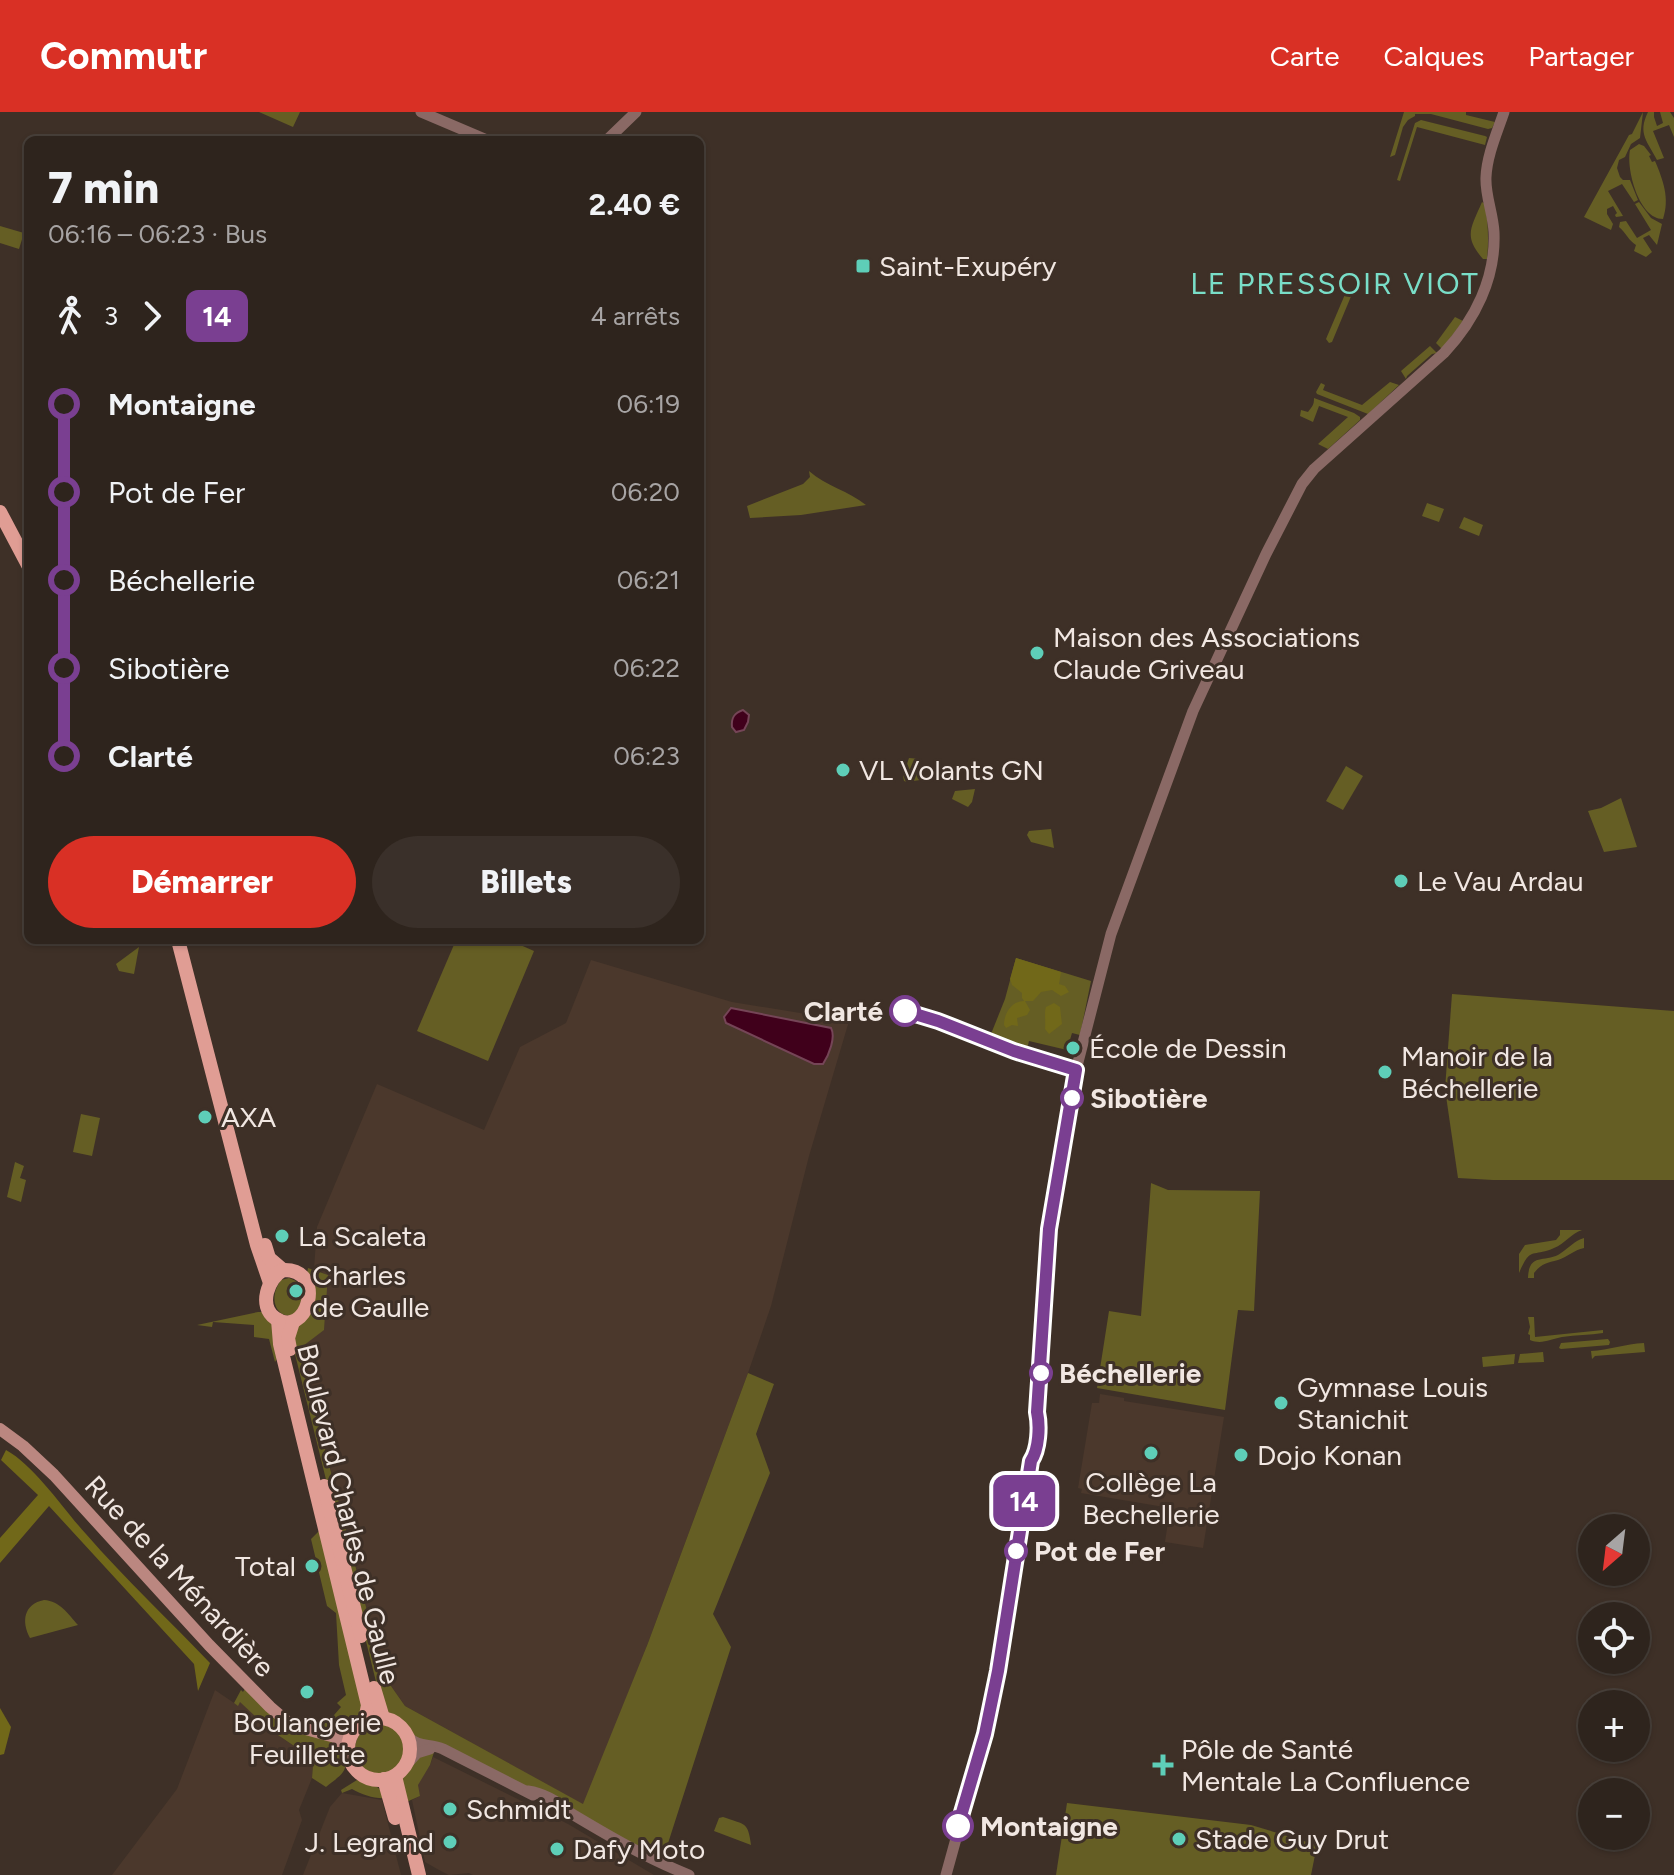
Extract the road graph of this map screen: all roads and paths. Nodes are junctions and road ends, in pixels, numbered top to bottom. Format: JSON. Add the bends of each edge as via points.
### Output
{"nodes":[{"id":1,"x":421,"y":112,"type":"edge"},
{"id":2,"x":636,"y":112,"type":"edge"},
{"id":3,"x":1504,"y":112,"type":"edge"},
{"id":4,"x":478,"y":136,"type":"edge"},
{"id":5,"x":611,"y":136,"type":"edge"},
{"id":6,"x":0,"y":512,"type":"edge"},
{"id":7,"x":24,"y":557,"type":"edge"},
{"id":8,"x":179,"y":944,"type":"edge"},
{"id":9,"x":187,"y":944,"type":"edge"},
{"id":10,"x":283,"y":1270,"type":"junction"},
{"id":11,"x":270,"y":1283,"type":"junction"},
{"id":12,"x":278,"y":1320,"type":"junction"},
{"id":13,"x":293,"y":1322,"type":"junction"},
{"id":14,"x":0,"y":1429,"type":"edge"},
{"id":15,"x":383,"y":1718,"type":"junction"},
{"id":16,"x":365,"y":1721,"type":"junction"},
{"id":17,"x":353,"y":1733,"type":"junction"},
{"id":18,"x":335,"y":1737,"type":"junction"},
{"id":19,"x":408,"y":1737,"type":"junction"},
{"id":20,"x":348,"y":1750,"type":"junction"},
{"id":21,"x":457,"y":1757,"type":"junction"},
{"id":22,"x":407,"y":1764,"type":"junction"},
{"id":23,"x":390,"y":1778,"type":"junction"},
{"id":24,"x":613,"y":1838,"type":"junction"},
{"id":25,"x":410,"y":1875,"type":"edge"},
{"id":26,"x":419,"y":1875,"type":"edge"},
{"id":27,"x":672,"y":1875,"type":"edge"},
{"id":28,"x":689,"y":1875,"type":"edge"},
{"id":29,"x":946,"y":1875,"type":"edge"}],
"edges":[{"from":1,"to":4,"type":"street"},
{"from":2,"to":5,"type":"street"},
{"from":3,"to":29,"type":"street","via":[[1487,169],[1494,248],[1482,300],[1453,344],[1302,484],[1185,733],[1111,934],[1076,1070],[1049,1229],[1039,1422],[1006,1625],[985,1734]]},
{"from":6,"to":7,"type":"main road"},
{"from":8,"to":11,"type":"main road"},
{"from":9,"to":10,"type":"main road","via":[[269,1258]]},
{"from":10,"to":11,"type":"main road"},
{"from":10,"to":13,"type":"main road","via":[[301,1273],[307,1285],[306,1308]]},
{"from":11,"to":12,"type":"main road","via":[[268,1309]]},
{"from":12,"to":13,"type":"main road"},
{"from":12,"to":16,"type":"main road","name":"Boulevard Charles de Gaulle","via":[[368,1705]]},
{"from":13,"to":15,"type":"main road","name":"Boulevard Charles de Gaulle","via":[[290,1348]]},
{"from":14,"to":18,"type":"main road","name":"Rue de la Ménardière","via":[[54,1475],[270,1707],[291,1725]]},
{"from":15,"to":16,"type":"main road"},
{"from":15,"to":19,"type":"main road","via":[[398,1724]]},
{"from":16,"to":17,"type":"main road"},
{"from":17,"to":18,"type":"main road","name":"Rue de la Ménardière"},
{"from":17,"to":20,"type":"main road"},
{"from":18,"to":20,"type":"main road","name":"Rue de la Ménardière"},
{"from":19,"to":21,"type":"street"},
{"from":19,"to":22,"type":"main road"},
{"from":20,"to":23,"type":"main road","via":[[358,1772],[368,1778]]},
{"from":21,"to":22,"type":"street","via":[[429,1749]]},
{"from":21,"to":24,"type":"street"},
{"from":22,"to":23,"type":"main road"},
{"from":23,"to":25,"type":"main road"},
{"from":23,"to":26,"type":"main road"},
{"from":24,"to":27,"type":"street"},
{"from":24,"to":28,"type":"street"}]}
